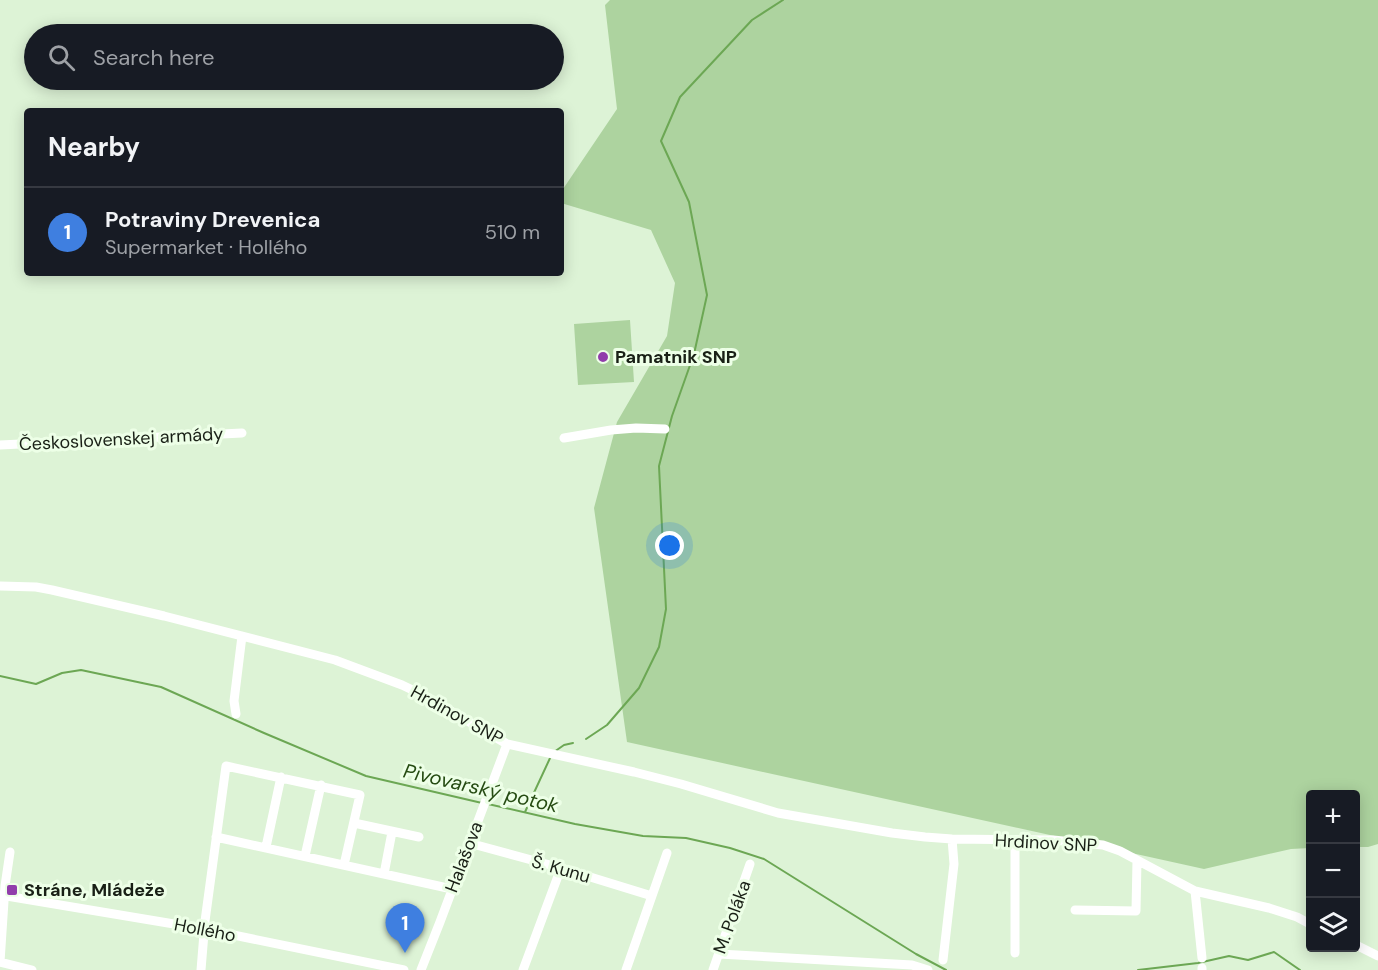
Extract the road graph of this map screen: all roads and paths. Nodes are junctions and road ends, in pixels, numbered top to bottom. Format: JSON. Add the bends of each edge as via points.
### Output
{"nodes":[{"id":1,"x":665,"y":429,"type":"dead end"},
{"id":2,"x":242,"y":433,"type":"dead end"},
{"id":3,"x":564,"y":438,"type":"dead end"},
{"id":4,"x":0,"y":445,"type":"edge"},
{"id":5,"x":0,"y":586,"type":"edge"},
{"id":6,"x":242,"y":636,"type":"junction"},
{"id":7,"x":236,"y":714,"type":"dead end"},
{"id":8,"x":507,"y":744,"type":"junction"},
{"id":9,"x":281,"y":777,"type":"junction"},
{"id":10,"x":321,"y":785,"type":"junction"},
{"id":11,"x":354,"y":824,"type":"junction"},
{"id":12,"x":392,"y":832,"type":"junction"},
{"id":13,"x":216,"y":837,"type":"junction"},
{"id":14,"x":419,"y":837,"type":"dead end"},
{"id":15,"x":952,"y":839,"type":"junction"},
{"id":16,"x":1015,"y":840,"type":"junction"},
{"id":17,"x":469,"y":843,"type":"junction"},
{"id":18,"x":266,"y":847,"type":"junction"},
{"id":19,"x":10,"y":852,"type":"dead end"},
{"id":20,"x":667,"y":853,"type":"dead end"},
{"id":21,"x":305,"y":856,"type":"junction"},
{"id":22,"x":1137,"y":860,"type":"junction"},
{"id":23,"x":750,"y":864,"type":"dead end"},
{"id":24,"x":344,"y":865,"type":"junction"},
{"id":25,"x":561,"y":868,"type":"junction"},
{"id":26,"x":384,"y":874,"type":"junction"},
{"id":27,"x":452,"y":889,"type":"junction"},
{"id":28,"x":1195,"y":891,"type":"junction"},
{"id":29,"x":3,"y":895,"type":"edge"},
{"id":30,"x":652,"y":896,"type":"junction"},
{"id":31,"x":1075,"y":910,"type":"dead end"},
{"id":32,"x":1306,"y":922,"type":"edge"},
{"id":33,"x":204,"y":929,"type":"junction"},
{"id":34,"x":1360,"y":947,"type":"edge"},
{"id":35,"x":1015,"y":953,"type":"dead end"},
{"id":36,"x":719,"y":954,"type":"junction"},
{"id":37,"x":0,"y":956,"type":"edge"},
{"id":38,"x":1378,"y":956,"type":"edge"},
{"id":39,"x":943,"y":960,"type":"dead end"},
{"id":40,"x":0,"y":962,"type":"edge"},
{"id":41,"x":1202,"y":965,"type":"edge"},
{"id":42,"x":32,"y":970,"type":"edge"},
{"id":43,"x":201,"y":970,"type":"edge"},
{"id":44,"x":405,"y":970,"type":"edge"},
{"id":45,"x":421,"y":970,"type":"edge"},
{"id":46,"x":523,"y":970,"type":"edge"},
{"id":47,"x":626,"y":970,"type":"edge"},
{"id":48,"x":713,"y":970,"type":"edge"},
{"id":49,"x":928,"y":970,"type":"edge"}],
"edges":[{"from":1,"to":3,"type":"street","via":[[611,430]]},
{"from":2,"to":4,"type":"street","name":"Československej armády"},
{"from":5,"to":6,"type":"street","name":"Hrdinov SNP","via":[[52,590]]},
{"from":6,"to":7,"type":"street"},
{"from":6,"to":8,"type":"street","name":"Hrdinov SNP","via":[[335,660],[402,685]]},
{"from":8,"to":15,"type":"street","name":"Hrdinov SNP","via":[[634,772],[778,813]]},
{"from":8,"to":17,"type":"street","name":"Halašova"},
{"from":9,"to":10,"type":"street"},
{"from":9,"to":13,"type":"street","via":[[226,766]]},
{"from":9,"to":18,"type":"street"},
{"from":10,"to":11,"type":"street","via":[[360,795]]},
{"from":10,"to":21,"type":"street"},
{"from":11,"to":12,"type":"street"},
{"from":11,"to":24,"type":"street"},
{"from":12,"to":14,"type":"street"},
{"from":12,"to":26,"type":"street"},
{"from":13,"to":18,"type":"street"},
{"from":13,"to":33,"type":"street"},
{"from":15,"to":16,"type":"street","name":"Hrdinov SNP"},
{"from":15,"to":39,"type":"street","via":[[954,864]]},
{"from":16,"to":22,"type":"street","name":"Hrdinov SNP","via":[[1103,845]]},
{"from":16,"to":35,"type":"street"},
{"from":17,"to":25,"type":"street","name":"Š. Kunu"},
{"from":17,"to":27,"type":"street","name":"Halašova"},
{"from":18,"to":21,"type":"street"},
{"from":19,"to":29,"type":"street"},
{"from":20,"to":30,"type":"street"},
{"from":21,"to":24,"type":"street"},
{"from":22,"to":28,"type":"street","name":"Hrdinov SNP"},
{"from":22,"to":31,"type":"street","via":[[1136,911]]},
{"from":23,"to":36,"type":"street","name":"M. Poláka"},
{"from":24,"to":26,"type":"street"},
{"from":25,"to":30,"type":"street","name":"Š. Kunu"},
{"from":25,"to":46,"type":"street"},
{"from":26,"to":27,"type":"street"},
{"from":27,"to":45,"type":"street","name":"Halašova"},
{"from":28,"to":32,"type":"street","name":"Hrdinov SNP","via":[[1269,908]]},
{"from":28,"to":41,"type":"street"},
{"from":29,"to":33,"type":"street","name":"Hollého"},
{"from":29,"to":37,"type":"street"},
{"from":30,"to":47,"type":"street"},
{"from":33,"to":43,"type":"street"},
{"from":33,"to":44,"type":"street","name":"Hollého"},
{"from":34,"to":38,"type":"street"},
{"from":36,"to":48,"type":"street","name":"M. Poláka"},
{"from":36,"to":49,"type":"street","via":[[912,964]]},
{"from":37,"to":40,"type":"street"},
{"from":40,"to":42,"type":"street"}]}
